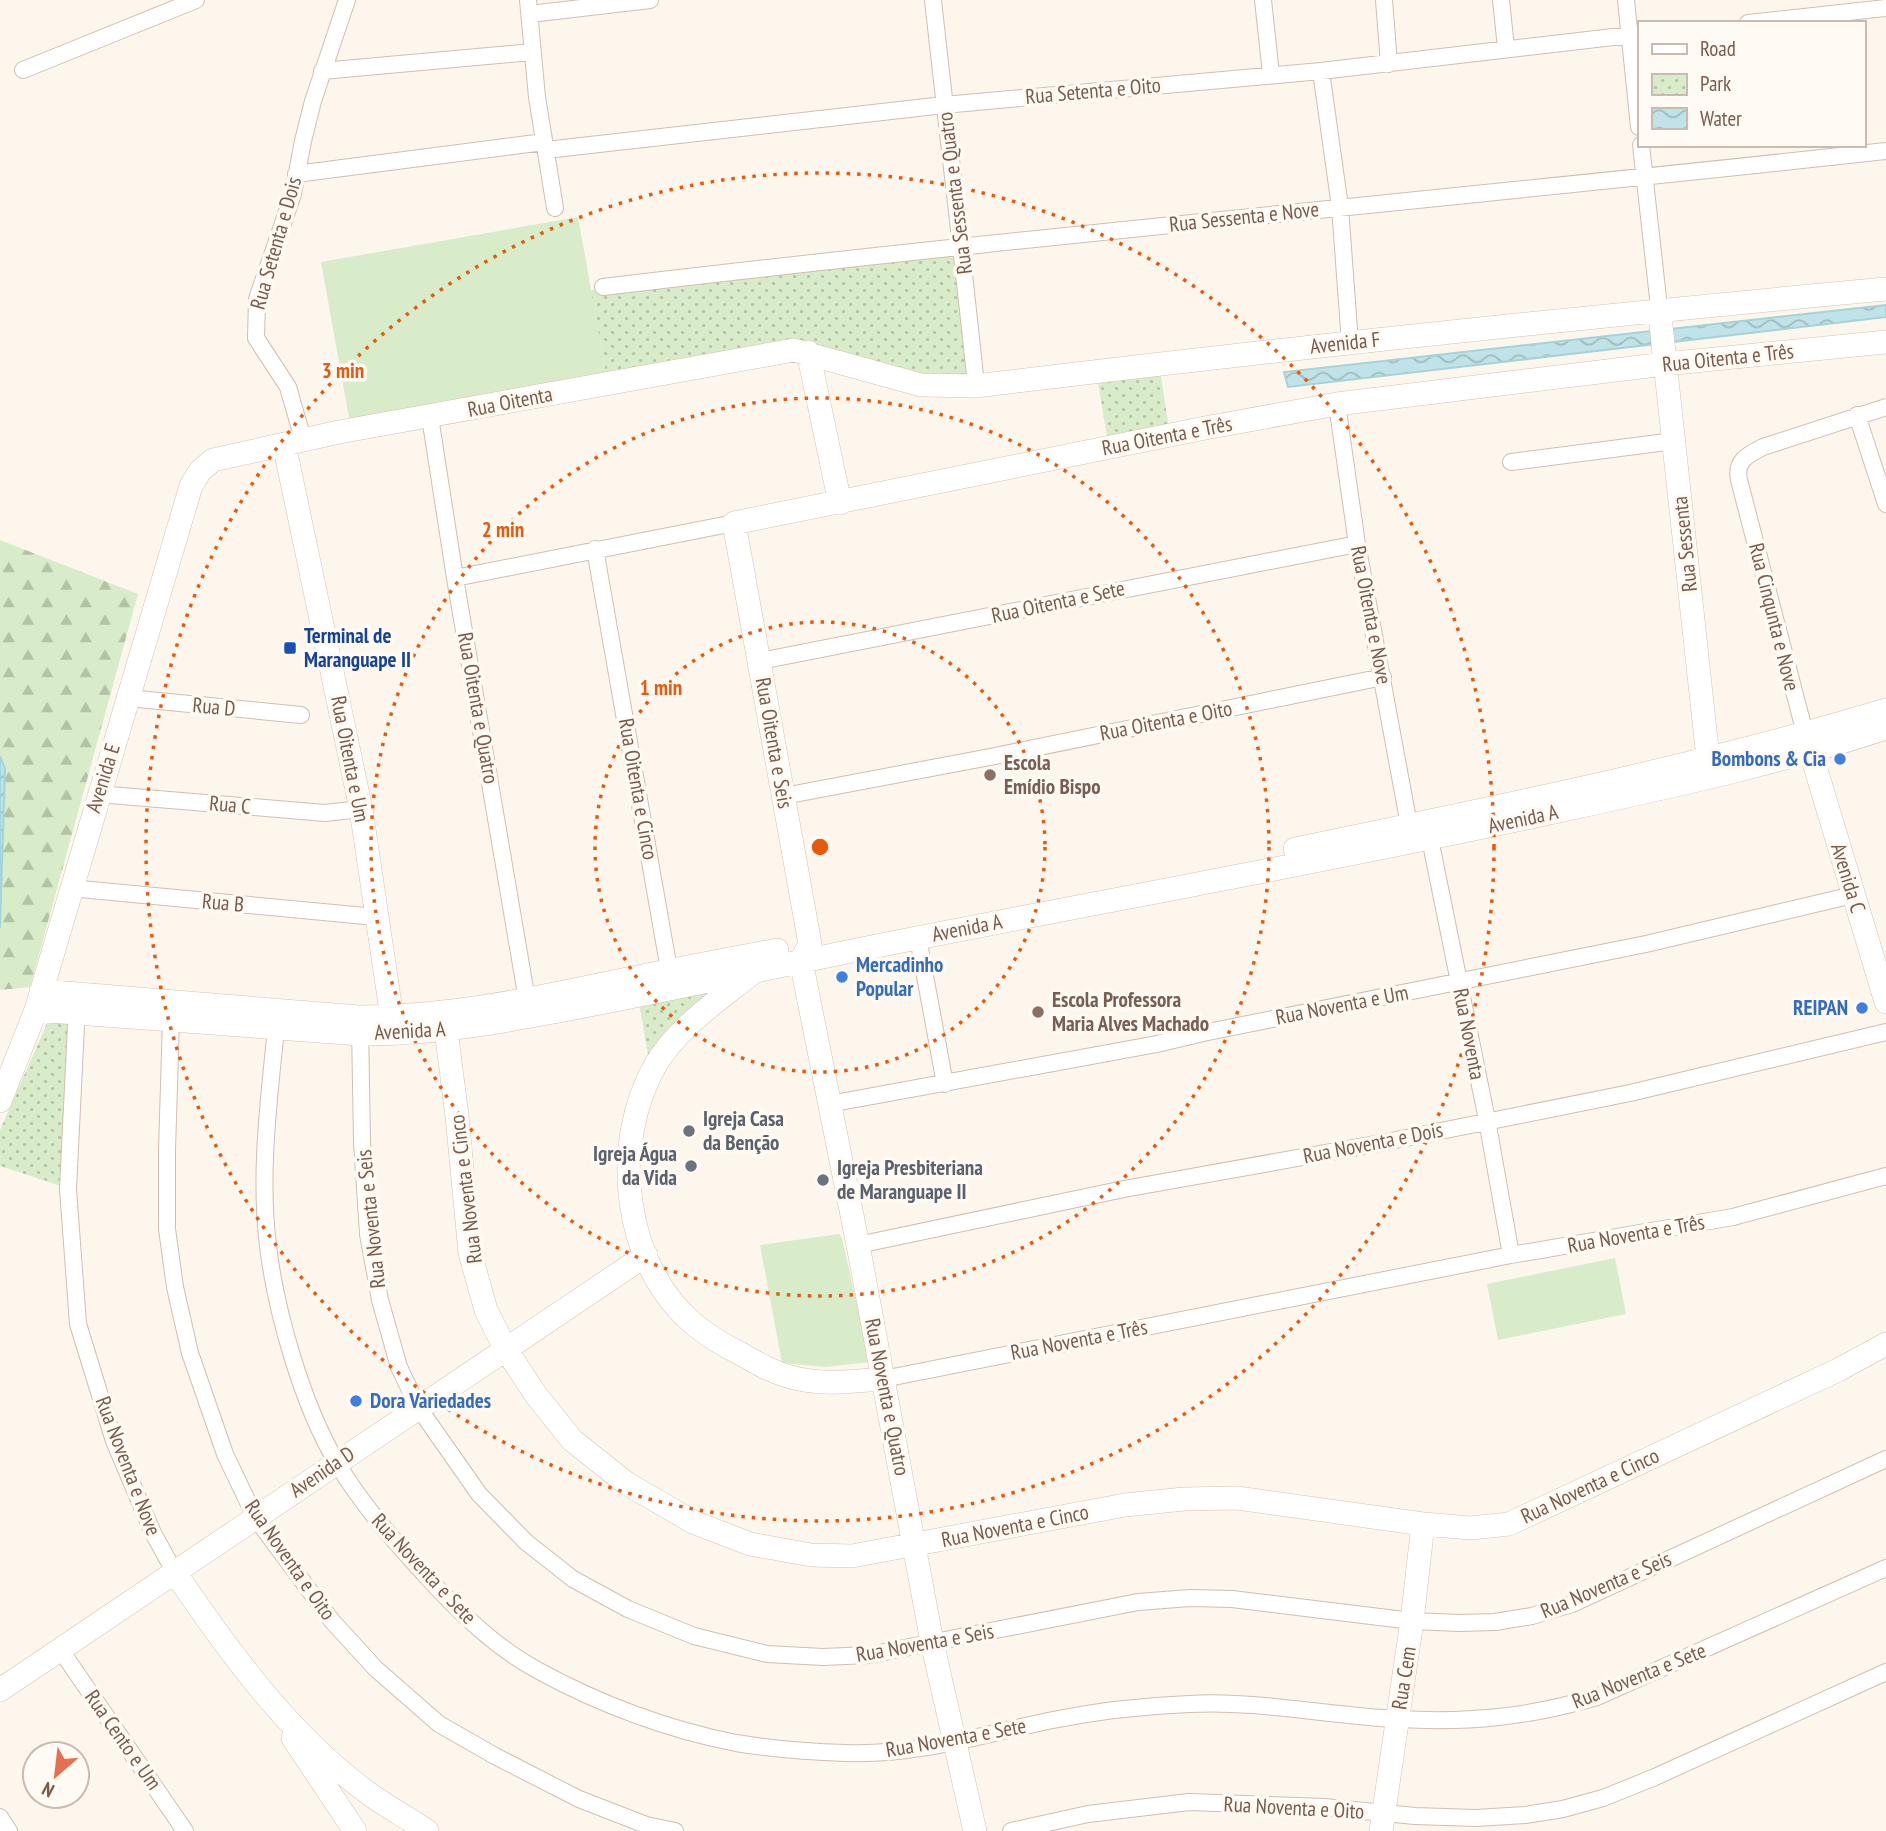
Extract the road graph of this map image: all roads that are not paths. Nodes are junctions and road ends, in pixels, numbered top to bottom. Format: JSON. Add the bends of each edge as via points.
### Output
{"nodes":[{"id":1,"x":196,"y":0,"type":"edge"},
{"id":2,"x":347,"y":0,"type":"edge"},
{"id":3,"x":650,"y":0,"type":"edge"},
{"id":4,"x":933,"y":0,"type":"edge"},
{"id":5,"x":1263,"y":0,"type":"edge"},
{"id":6,"x":1384,"y":0,"type":"edge"},
{"id":7,"x":1501,"y":0,"type":"edge"},
{"id":8,"x":1626,"y":0,"type":"edge"},
{"id":9,"x":529,"y":7,"type":"edge"},
{"id":10,"x":1886,"y":8,"type":"edge"},
{"id":11,"x":1766,"y":21,"type":"edge"},
{"id":12,"x":1634,"y":34,"type":"edge"},
{"id":13,"x":1506,"y":48,"type":"junction"},
{"id":14,"x":532,"y":52,"type":"junction"},
{"id":15,"x":1389,"y":64,"type":"junction"},
{"id":16,"x":23,"y":70,"type":"dead end"},
{"id":17,"x":322,"y":71,"type":"junction"},
{"id":18,"x":1321,"y":71,"type":"junction"},
{"id":19,"x":1271,"y":74,"type":"junction"},
{"id":20,"x":944,"y":105,"type":"junction"},
{"id":21,"x":1638,"y":108,"type":"edge"},
{"id":22,"x":545,"y":146,"type":"junction"},
{"id":23,"x":1641,"y":147,"type":"edge"},
{"id":24,"x":1886,"y":151,"type":"edge"},
{"id":25,"x":296,"y":174,"type":"junction"},
{"id":26,"x":1645,"y":178,"type":"junction"},
{"id":27,"x":1340,"y":207,"type":"junction"},
{"id":28,"x":555,"y":208,"type":"dead end"},
{"id":29,"x":962,"y":247,"type":"junction"},
{"id":30,"x":603,"y":287,"type":"dead end"},
{"id":31,"x":1886,"y":289,"type":"edge"},
{"id":32,"x":1660,"y":313,"type":"junction"},
{"id":33,"x":1350,"y":342,"type":"junction"},
{"id":34,"x":1886,"y":342,"type":"edge"},
{"id":35,"x":808,"y":352,"type":"junction"},
{"id":36,"x":1665,"y":359,"type":"junction"},
{"id":37,"x":976,"y":386,"type":"junction"},
{"id":38,"x":1337,"y":404,"type":"junction"},
{"id":39,"x":1886,"y":407,"type":"edge"},
{"id":40,"x":1857,"y":415,"type":"junction"},
{"id":41,"x":430,"y":417,"type":"junction"},
{"id":42,"x":1674,"y":441,"type":"junction"},
{"id":43,"x":294,"y":442,"type":"junction"},
{"id":44,"x":213,"y":460,"type":"joint"},
{"id":45,"x":1511,"y":462,"type":"dead end"},
{"id":46,"x":839,"y":503,"type":"junction"},
{"id":47,"x":1886,"y":505,"type":"edge"},
{"id":48,"x":734,"y":523,"type":"junction"},
{"id":49,"x":1357,"y":544,"type":"junction"},
{"id":50,"x":595,"y":549,"type":"junction"},
{"id":51,"x":455,"y":578,"type":"junction"},
{"id":52,"x":760,"y":661,"type":"junction"},
{"id":53,"x":1383,"y":677,"type":"junction"},
{"id":54,"x":128,"y":698,"type":"junction"},
{"id":55,"x":1886,"y":710,"type":"edge"},
{"id":56,"x":301,"y":715,"type":"dead end"},
{"id":57,"x":1886,"y":728,"type":"edge"},
{"id":58,"x":1807,"y":743,"type":"junction"},
{"id":59,"x":1711,"y":768,"type":"junction"},
{"id":60,"x":98,"y":794,"type":"junction"},
{"id":61,"x":784,"y":796,"type":"junction"},
{"id":62,"x":361,"y":809,"type":"junction"},
{"id":63,"x":1409,"y":825,"type":"junction"},
{"id":64,"x":1430,"y":839,"type":"junction"},
{"id":65,"x":71,"y":888,"type":"junction"},
{"id":66,"x":1853,"y":895,"type":"junction"},
{"id":67,"x":376,"y":917,"type":"junction"},
{"id":68,"x":918,"y":937,"type":"junction"},
{"id":69,"x":806,"y":953,"type":"junction"},
{"id":70,"x":755,"y":971,"type":"junction"},
{"id":71,"x":671,"y":980,"type":"junction"},
{"id":72,"x":1459,"y":981,"type":"junction"},
{"id":73,"x":527,"y":1000,"type":"junction"},
{"id":74,"x":39,"y":1001,"type":"junction"},
{"id":75,"x":1886,"y":1002,"type":"edge"},
{"id":76,"x":77,"y":1004,"type":"junction"},
{"id":77,"x":171,"y":1020,"type":"junction"},
{"id":78,"x":360,"y":1025,"type":"junction"},
{"id":79,"x":393,"y":1026,"type":"junction"},
{"id":80,"x":276,"y":1028,"type":"junction"},
{"id":81,"x":446,"y":1030,"type":"junction"},
{"id":82,"x":1886,"y":1032,"type":"edge"},
{"id":83,"x":945,"y":1084,"type":"junction"},
{"id":84,"x":0,"y":1101,"type":"edge"},
{"id":85,"x":829,"y":1104,"type":"junction"},
{"id":86,"x":1487,"y":1120,"type":"junction"},
{"id":87,"x":1886,"y":1176,"type":"edge"},
{"id":88,"x":858,"y":1245,"type":"junction"},
{"id":89,"x":646,"y":1255,"type":"junction"},
{"id":90,"x":1511,"y":1255,"type":"junction"},
{"id":91,"x":1886,"y":1345,"type":"edge"},
{"id":92,"x":505,"y":1348,"type":"junction"},
{"id":93,"x":883,"y":1379,"type":"junction"},
{"id":94,"x":418,"y":1407,"type":"junction"},
{"id":95,"x":1886,"y":1459,"type":"edge"},
{"id":96,"x":336,"y":1462,"type":"junction"},
{"id":97,"x":255,"y":1517,"type":"junction"},
{"id":98,"x":1423,"y":1524,"type":"junction"},
{"id":99,"x":915,"y":1545,"type":"junction"},
{"id":100,"x":1886,"y":1568,"type":"edge"},
{"id":101,"x":174,"y":1571,"type":"junction"},
{"id":102,"x":1412,"y":1621,"type":"junction"},
{"id":103,"x":932,"y":1642,"type":"junction"},
{"id":104,"x":60,"y":1649,"type":"junction"},
{"id":105,"x":1886,"y":1672,"type":"edge"},
{"id":106,"x":256,"y":1684,"type":"junction"},
{"id":107,"x":0,"y":1690,"type":"edge"},
{"id":108,"x":1397,"y":1719,"type":"junction"},
{"id":109,"x":953,"y":1742,"type":"junction"},
{"id":110,"x":0,"y":1817,"type":"edge"},
{"id":111,"x":1382,"y":1822,"type":"edge"},
{"id":112,"x":9,"y":1831,"type":"edge"},
{"id":113,"x":185,"y":1831,"type":"edge"},
{"id":114,"x":355,"y":1831,"type":"edge"},
{"id":115,"x":427,"y":1831,"type":"edge"},
{"id":116,"x":675,"y":1831,"type":"edge"},
{"id":117,"x":975,"y":1831,"type":"edge"},
{"id":118,"x":1011,"y":1831,"type":"edge"}],
"edges":[{"from":1,"to":16,"type":"street"},
{"from":2,"to":17,"type":"street","name":"Rua Setenta e Dois"},
{"from":3,"to":9,"type":"street"},
{"from":4,"to":20,"type":"street","name":"Rua Sessenta e Quatro"},
{"from":5,"to":19,"type":"street"},
{"from":6,"to":15,"type":"street"},
{"from":7,"to":13,"type":"street"},
{"from":8,"to":12,"type":"street"},
{"from":9,"to":14,"type":"street"},
{"from":10,"to":11,"type":"street"},
{"from":12,"to":13,"type":"street","name":"Rua Setenta e Oito"},
{"from":12,"to":21,"type":"street"},
{"from":13,"to":15,"type":"street","name":"Rua Setenta e Oito"},
{"from":14,"to":17,"type":"street"},
{"from":14,"to":22,"type":"street"},
{"from":15,"to":18,"type":"street","name":"Rua Setenta e Oito"},
{"from":17,"to":25,"type":"street","name":"Rua Setenta e Dois"},
{"from":18,"to":19,"type":"street","name":"Rua Setenta e Oito"},
{"from":18,"to":27,"type":"street"},
{"from":19,"to":20,"type":"street","name":"Rua Setenta e Oito"},
{"from":20,"to":22,"type":"street","name":"Rua Setenta e Oito"},
{"from":20,"to":29,"type":"street","name":"Rua Sessenta e Quatro"},
{"from":22,"to":25,"type":"street","name":"Rua Setenta e Oito"},
{"from":22,"to":28,"type":"street"},
{"from":23,"to":26,"type":"street"},
{"from":24,"to":26,"type":"street","name":"Rua Sessenta e Nove"},
{"from":25,"to":43,"type":"street","name":"Rua Setenta e Dois","via":[[257,299],[256,338],[288,387]]},
{"from":26,"to":27,"type":"street","name":"Rua Sessenta e Nove"},
{"from":26,"to":32,"type":"street"},
{"from":27,"to":29,"type":"street","name":"Rua Sessenta e Nove"},
{"from":27,"to":33,"type":"street"},
{"from":29,"to":30,"type":"street","name":"Rua Sessenta e Nove"},
{"from":29,"to":37,"type":"street","name":"Rua Sessenta e Quatro"},
{"from":31,"to":32,"type":"street","name":"Avenida F"},
{"from":32,"to":33,"type":"street","name":"Avenida F"},
{"from":32,"to":36,"type":"street","name":"Rua Sessenta"},
{"from":33,"to":37,"type":"street","name":"Avenida F"},
{"from":34,"to":36,"type":"street","name":"Rua Oitenta e Três"},
{"from":35,"to":37,"type":"street","name":"Avenida F","via":[[921,385]]},
{"from":35,"to":41,"type":"street","name":"Rua Oitenta","via":[[763,354]]},
{"from":35,"to":46,"type":"street"},
{"from":36,"to":38,"type":"street","name":"Rua Oitenta e Três"},
{"from":36,"to":42,"type":"street","name":"Rua Sessenta"},
{"from":38,"to":46,"type":"street","name":"Rua Oitenta e Três"},
{"from":38,"to":49,"type":"street","name":"Rua Oitenta e Nove"},
{"from":39,"to":40,"type":"street"},
{"from":40,"to":47,"type":"street"},
{"from":40,"to":58,"type":"street","name":"Rua Cinqunta e Nove","via":[[1763,447],[1747,455],[1738,467]]},
{"from":41,"to":43,"type":"street","name":"Rua Oitenta"},
{"from":41,"to":51,"type":"street","name":"Rua Oitenta e Quatro"},
{"from":42,"to":45,"type":"street"},
{"from":42,"to":59,"type":"street","name":"Rua Sessenta"},
{"from":43,"to":44,"type":"street","name":"Rua Oitenta"},
{"from":43,"to":62,"type":"street","name":"Rua Oitenta e Um"},
{"from":44,"to":54,"type":"street","name":"Avenida E","via":[[191,486]]},
{"from":46,"to":48,"type":"street","name":"Rua Oitenta e Três"},
{"from":48,"to":50,"type":"street","name":"Rua Oitenta e Três"},
{"from":48,"to":52,"type":"street","name":"Rua Oitenta e Seis"},
{"from":49,"to":52,"type":"street","name":"Rua Oitenta e Sete"},
{"from":49,"to":53,"type":"street","name":"Rua Oitenta e Nove"},
{"from":50,"to":51,"type":"street","name":"Rua Oitenta e Três"},
{"from":50,"to":71,"type":"street","name":"Rua Oitenta e Cinco"},
{"from":51,"to":73,"type":"street","name":"Rua Oitenta e Quatro"},
{"from":52,"to":61,"type":"street","name":"Rua Oitenta e Seis"},
{"from":53,"to":61,"type":"street","name":"Rua Oitenta e Oito"},
{"from":53,"to":63,"type":"street","name":"Rua Oitenta e Nove"},
{"from":54,"to":56,"type":"street","name":"Rua D"},
{"from":54,"to":60,"type":"street","name":"Avenida E"},
{"from":55,"to":58,"type":"street","name":"Avenida A"},
{"from":57,"to":58,"type":"street","name":"Avenida A"},
{"from":58,"to":59,"type":"street","name":"Avenida A"},
{"from":58,"to":66,"type":"street","name":"Avenida C"},
{"from":59,"to":63,"type":"street","name":"Avenida A"},
{"from":59,"to":64,"type":"street","name":"Avenida A"},
{"from":60,"to":62,"type":"street","name":"Rua C","via":[[325,813]]},
{"from":60,"to":65,"type":"street","name":"Avenida E"},
{"from":61,"to":69,"type":"street","name":"Rua Oitenta e Seis"},
{"from":62,"to":67,"type":"street","name":"Rua Oitenta e Um"},
{"from":63,"to":64,"type":"street"},
{"from":63,"to":69,"type":"street","name":"Avenida A"},
{"from":64,"to":68,"type":"street","name":"Avenida A"},
{"from":64,"to":72,"type":"street","name":"Rua Noventa"},
{"from":65,"to":67,"type":"street","name":"Rua B"},
{"from":65,"to":74,"type":"street","name":"Avenida E"},
{"from":66,"to":72,"type":"street","name":"Rua Noventa e Um","via":[[1646,944]]},
{"from":66,"to":75,"type":"street","name":"Avenida C"},
{"from":67,"to":79,"type":"street","name":"Rua Oitenta e Um"},
{"from":68,"to":69,"type":"street","name":"Avenida A"},
{"from":68,"to":83,"type":"street"},
{"from":69,"to":70,"type":"street","name":"Avenida A"},
{"from":69,"to":71,"type":"street","name":"Avenida A"},
{"from":69,"to":85,"type":"street","name":"Rua Noventa e Quatro"},
{"from":70,"to":71,"type":"street","name":"Avenida A"},
{"from":70,"to":89,"type":"street","name":"Rua Noventa e Três","via":[[681,1031],[655,1066],[645,1089],[629,1147],[629,1188],[636,1231]]},
{"from":71,"to":73,"type":"street","name":"Avenida A"},
{"from":71,"to":81,"type":"street","name":"Avenida A"},
{"from":72,"to":83,"type":"street","name":"Rua Noventa e Um"},
{"from":72,"to":86,"type":"street","name":"Rua Noventa"},
{"from":73,"to":79,"type":"street","name":"Avenida A","via":[[444,1012]]},
{"from":74,"to":76,"type":"street","name":"Avenida A"},
{"from":74,"to":84,"type":"street","name":"Avenida E"},
{"from":76,"to":77,"type":"street","name":"Avenida A"},
{"from":76,"to":78,"type":"street","name":"Avenida A"},
{"from":76,"to":101,"type":"street","name":"Rua Noventa e Nove","via":[[68,1189],[78,1324],[114,1441]]},
{"from":77,"to":80,"type":"street","name":"Avenida A"},
{"from":77,"to":97,"type":"street","name":"Rua Noventa e Oito","via":[[167,1229],[175,1287],[190,1353],[225,1454]]},
{"from":78,"to":79,"type":"street","name":"Avenida A"},
{"from":78,"to":80,"type":"street","name":"Avenida A"},
{"from":78,"to":94,"type":"street","name":"Rua Noventa e Seis","via":[[368,1234],[399,1367]]},
{"from":79,"to":81,"type":"street","name":"Avenida A"},
{"from":80,"to":96,"type":"street","name":"Rua Noventa e Sete","via":[[263,1194],[268,1249],[294,1363]]},
{"from":81,"to":92,"type":"street","name":"Rua Noventa e Cinco","via":[[470,1253],[486,1310]]},
{"from":82,"to":86,"type":"street","name":"Rua Noventa e Dois","via":[[1630,1093]]},
{"from":83,"to":85,"type":"street","name":"Rua Noventa e Um"},
{"from":85,"to":88,"type":"street","name":"Rua Noventa e Quatro"},
{"from":86,"to":88,"type":"street","name":"Rua Noventa e Dois"},
{"from":86,"to":90,"type":"street","name":"Rua Noventa"},
{"from":87,"to":90,"type":"street","name":"Rua Noventa e Três","via":[[1733,1217]]},
{"from":88,"to":93,"type":"street","name":"Rua Noventa e Quatro"},
{"from":89,"to":92,"type":"street","name":"Avenida D"},
{"from":89,"to":93,"type":"street","name":"Rua Noventa e Três","via":[[673,1301],[695,1325],[768,1370],[824,1383]]},
{"from":90,"to":93,"type":"street","name":"Rua Noventa e Três"},
{"from":91,"to":98,"type":"street","name":"Rua Noventa e Cinco","via":[[1509,1524],[1471,1528]]},
{"from":92,"to":94,"type":"street","name":"Avenida D"},
{"from":92,"to":99,"type":"street","name":"Rua Noventa e Cinco","via":[[572,1440],[626,1483],[693,1522],[750,1544],[811,1555],[852,1556]]},
{"from":93,"to":99,"type":"street","name":"Rua Noventa e Quatro"},
{"from":94,"to":96,"type":"street","name":"Avenida D"},
{"from":94,"to":103,"type":"street","name":"Rua Noventa e Seis","via":[[479,1494],[526,1542],[573,1579],[628,1609],[694,1636],[767,1654],[869,1655]]},
{"from":95,"to":102,"type":"street","name":"Rua Noventa e Seis","via":[[1572,1604],[1495,1622]]},
{"from":96,"to":97,"type":"street","name":"Avenida D"},
{"from":96,"to":109,"type":"street","name":"Rua Noventa e Sete","via":[[385,1531],[488,1637],[537,1670],[596,1698],[671,1726],[737,1743],[850,1753]]},
{"from":97,"to":101,"type":"street","name":"Avenida D"},
{"from":97,"to":116,"type":"street","name":"Rua Noventa e Oito","via":[[332,1621],[376,1669],[439,1724],[579,1799]]},
{"from":98,"to":99,"type":"street","name":"Rua Noventa e Cinco","via":[[1237,1498],[1184,1499]]},
{"from":98,"to":102,"type":"street","name":"Rua Cem"},
{"from":99,"to":103,"type":"street","name":"Rua Noventa e Quatro"},
{"from":100,"to":108,"type":"street","name":"Rua Noventa e Sete","via":[[1597,1697],[1550,1711],[1486,1720]]},
{"from":101,"to":104,"type":"street","name":"Avenida D"},
{"from":101,"to":106,"type":"street","name":"Rua Noventa e Nove"},
{"from":102,"to":103,"type":"street","name":"Rua Noventa e Seis","via":[[1190,1598],[1138,1602]]},
{"from":102,"to":108,"type":"street","name":"Rua Cem"},
{"from":103,"to":109,"type":"street","name":"Rua Noventa e Quatro"},
{"from":104,"to":107,"type":"street","name":"Avenida D"},
{"from":104,"to":113,"type":"street","name":"Rua Cento e Um"},
{"from":105,"to":111,"type":"street","name":"Rua Noventa e Oito","via":[[1603,1798],[1525,1815]]},
{"from":106,"to":114,"type":"street"},
{"from":106,"to":115,"type":"street","name":"Rua Noventa e Nove","via":[[357,1784]]},
{"from":108,"to":109,"type":"street","name":"Rua Noventa e Sete","via":[[1195,1703],[1126,1708]]},
{"from":108,"to":111,"type":"street","name":"Rua Cem"},
{"from":109,"to":117,"type":"street","name":"Rua Noventa e Quatro"},
{"from":110,"to":112,"type":"street"},
{"from":111,"to":118,"type":"street","name":"Rua Noventa e Oito","via":[[1324,1807],[1189,1802],[1088,1814]]}]}
